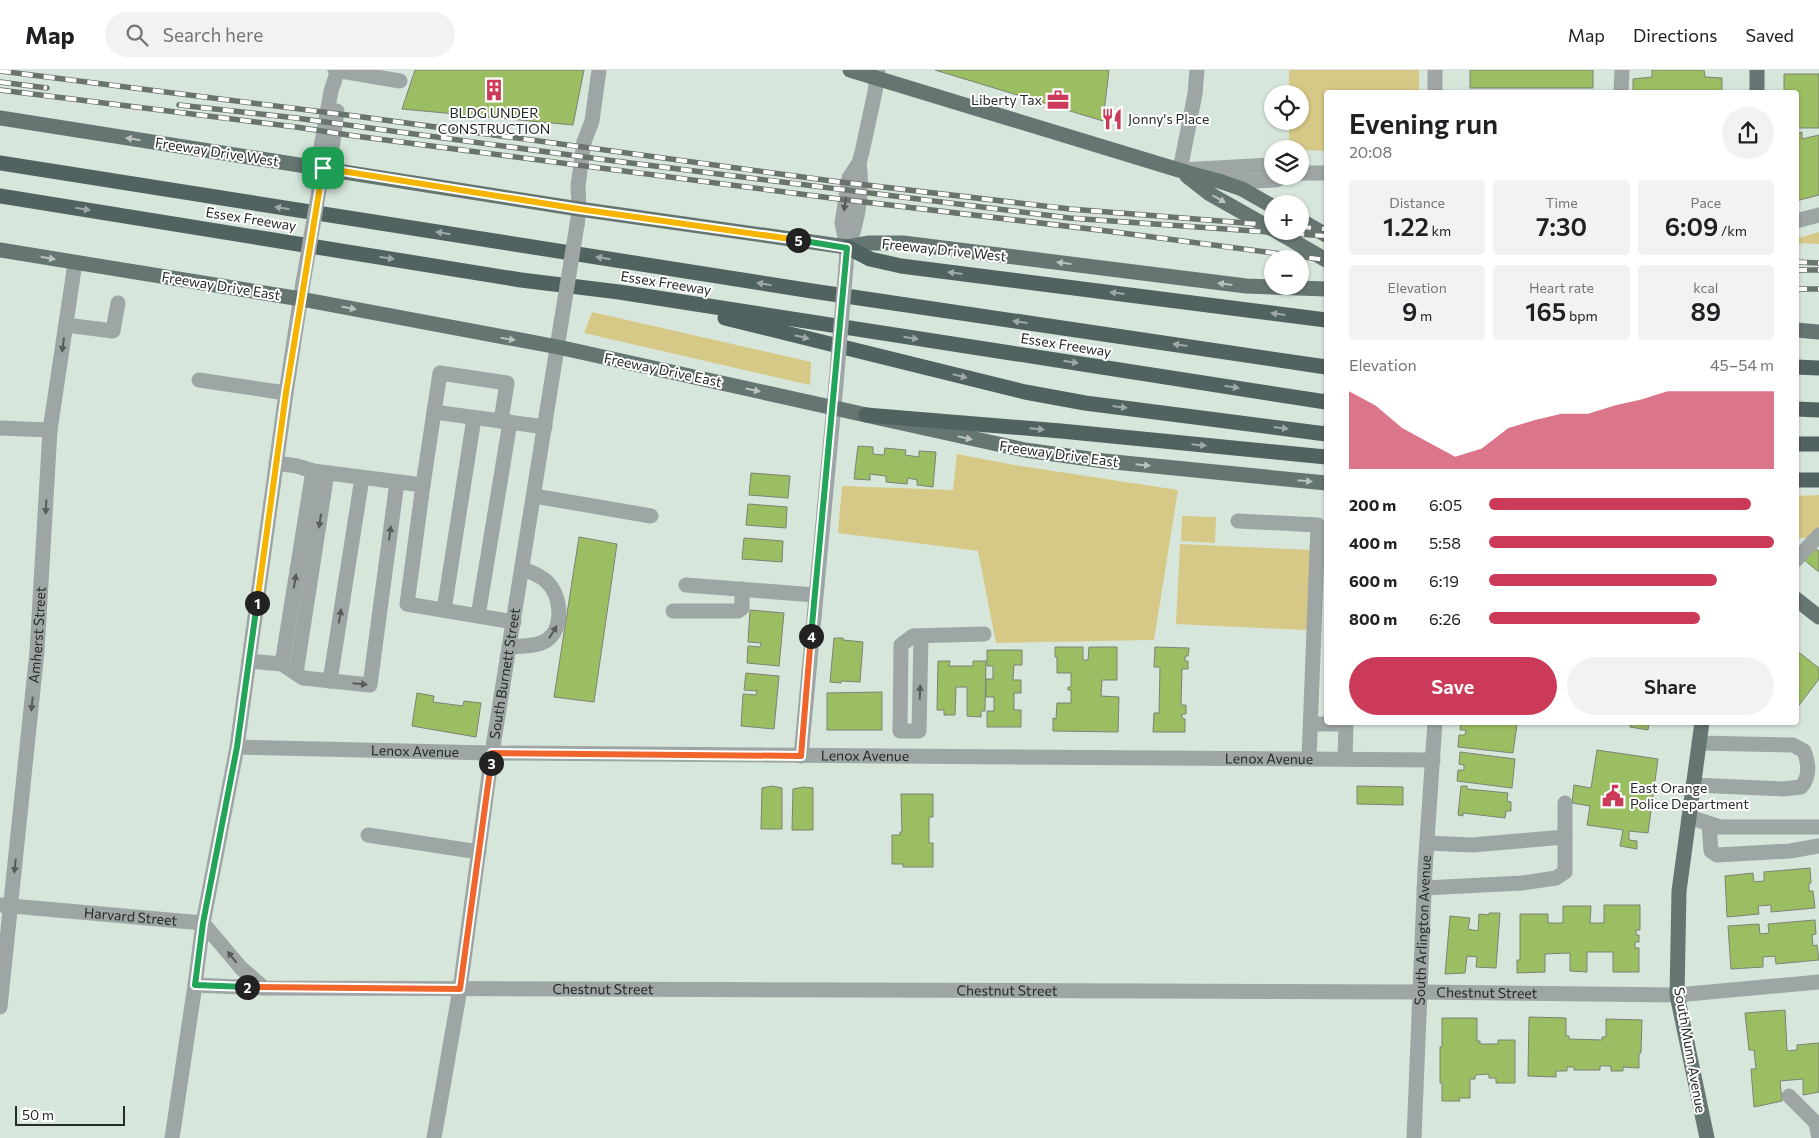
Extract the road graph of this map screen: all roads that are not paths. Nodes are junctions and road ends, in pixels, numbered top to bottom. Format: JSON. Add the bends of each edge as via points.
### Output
{"nodes":[{"id":1,"x":337,"y":70,"type":"edge"},
{"id":2,"x":599,"y":70,"type":"edge"},
{"id":3,"x":850,"y":70,"type":"edge"},
{"id":4,"x":1197,"y":70,"type":"edge"},
{"id":5,"x":1435,"y":70,"type":"edge"},
{"id":6,"x":1622,"y":70,"type":"edge"},
{"id":7,"x":1757,"y":70,"type":"edge"},
{"id":8,"x":878,"y":74,"type":"edge"},
{"id":9,"x":400,"y":81,"type":"dead end"},
{"id":10,"x":1435,"y":90,"type":"edge"},
{"id":11,"x":1621,"y":90,"type":"edge"},
{"id":12,"x":1757,"y":90,"type":"edge"},
{"id":13,"x":0,"y":118,"type":"edge"},
{"id":14,"x":0,"y":163,"type":"edge"},
{"id":15,"x":1264,"y":165,"type":"edge"},
{"id":16,"x":323,"y":168,"type":"junction"},
{"id":17,"x":1180,"y":170,"type":"junction"},
{"id":18,"x":1309,"y":172,"type":"edge"},
{"id":19,"x":1324,"y":173,"type":"edge"},
{"id":20,"x":1264,"y":180,"type":"edge"},
{"id":21,"x":1222,"y":182,"type":"junction"},
{"id":22,"x":0,"y":196,"type":"edge"},
{"id":23,"x":1264,"y":201,"type":"edge"},
{"id":24,"x":579,"y":209,"type":"junction"},
{"id":25,"x":1819,"y":215,"type":"edge"},
{"id":26,"x":1799,"y":220,"type":"edge"},
{"id":27,"x":1264,"y":224,"type":"edge"},
{"id":28,"x":1309,"y":225,"type":"edge"},
{"id":29,"x":1324,"y":234,"type":"edge"},
{"id":30,"x":1292,"y":240,"type":"edge"},
{"id":31,"x":847,"y":248,"type":"junction"},
{"id":32,"x":0,"y":250,"type":"edge"},
{"id":33,"x":1324,"y":259,"type":"edge"},
{"id":34,"x":76,"y":263,"type":"junction"},
{"id":35,"x":1324,"y":288,"type":"edge"},
{"id":36,"x":619,"y":292,"type":"junction"},
{"id":37,"x":301,"y":299,"type":"junction"},
{"id":38,"x":118,"y":303,"type":"dead end"},
{"id":39,"x":1324,"y":320,"type":"edge"},
{"id":40,"x":66,"y":325,"type":"junction"},
{"id":41,"x":1799,"y":330,"type":"edge"},
{"id":42,"x":1819,"y":332,"type":"edge"},
{"id":43,"x":558,"y":347,"type":"junction"},
{"id":44,"x":1324,"y":367,"type":"edge"},
{"id":45,"x":1799,"y":367,"type":"edge"},
{"id":46,"x":1819,"y":368,"type":"edge"},
{"id":47,"x":199,"y":380,"type":"dead end"},
{"id":48,"x":286,"y":393,"type":"junction"},
{"id":49,"x":1324,"y":402,"type":"edge"},
{"id":50,"x":833,"y":408,"type":"junction"},
{"id":51,"x":1799,"y":409,"type":"edge"},
{"id":52,"x":1819,"y":410,"type":"edge"},
{"id":53,"x":434,"y":412,"type":"junction"},
{"id":54,"x":866,"y":415,"type":"junction"},
{"id":55,"x":474,"y":418,"type":"junction"},
{"id":56,"x":505,"y":422,"type":"junction"},
{"id":57,"x":545,"y":427,"type":"junction"},
{"id":58,"x":0,"y":428,"type":"edge"},
{"id":59,"x":50,"y":430,"type":"junction"},
{"id":60,"x":1324,"y":434,"type":"edge"},
{"id":61,"x":1799,"y":444,"type":"edge"},
{"id":62,"x":1819,"y":444,"type":"edge"},
{"id":63,"x":1324,"y":457,"type":"edge"},
{"id":64,"x":276,"y":463,"type":"junction"},
{"id":65,"x":320,"y":472,"type":"junction"},
{"id":66,"x":362,"y":478,"type":"junction"},
{"id":67,"x":1799,"y":480,"type":"edge"},
{"id":68,"x":1819,"y":480,"type":"edge"},
{"id":69,"x":397,"y":482,"type":"junction"},
{"id":70,"x":1324,"y":483,"type":"edge"},
{"id":71,"x":422,"y":485,"type":"junction"},
{"id":72,"x":534,"y":496,"type":"junction"},
{"id":73,"x":651,"y":516,"type":"dead end"},
{"id":74,"x":1238,"y":521,"type":"dead end"},
{"id":75,"x":1819,"y":535,"type":"edge"},
{"id":76,"x":1799,"y":557,"type":"edge"},
{"id":77,"x":522,"y":568,"type":"junction"},
{"id":78,"x":686,"y":585,"type":"dead end"},
{"id":79,"x":742,"y":589,"type":"junction"},
{"id":80,"x":815,"y":595,"type":"junction"},
{"id":81,"x":381,"y":601,"type":"junction"},
{"id":82,"x":1799,"y":601,"type":"edge"},
{"id":83,"x":407,"y":604,"type":"junction"},
{"id":84,"x":444,"y":610,"type":"junction"},
{"id":85,"x":673,"y":611,"type":"dead end"},
{"id":86,"x":478,"y":616,"type":"junction"},
{"id":87,"x":1819,"y":617,"type":"edge"},
{"id":88,"x":514,"y":622,"type":"junction"},
{"id":89,"x":1321,"y":626,"type":"edge"},
{"id":90,"x":984,"y":634,"type":"dead end"},
{"id":91,"x":921,"y":636,"type":"junction"},
{"id":92,"x":509,"y":647,"type":"junction"},
{"id":93,"x":249,"y":662,"type":"junction"},
{"id":94,"x":282,"y":664,"type":"junction"},
{"id":95,"x":296,"y":673,"type":"junction"},
{"id":96,"x":330,"y":681,"type":"junction"},
{"id":97,"x":1311,"y":724,"type":"junction"},
{"id":98,"x":1324,"y":724,"type":"edge"},
{"id":99,"x":1346,"y":725,"type":"edge"},
{"id":100,"x":1435,"y":725,"type":"edge"},
{"id":101,"x":1702,"y":725,"type":"edge"},
{"id":102,"x":909,"y":731,"type":"junction"},
{"id":103,"x":1699,"y":743,"type":"junction"},
{"id":104,"x":237,"y":747,"type":"junction"},
{"id":105,"x":492,"y":753,"type":"junction"},
{"id":106,"x":801,"y":756,"type":"junction"},
{"id":107,"x":908,"y":756,"type":"junction"},
{"id":108,"x":1310,"y":759,"type":"junction"},
{"id":109,"x":1345,"y":759,"type":"junction"},
{"id":110,"x":1433,"y":760,"type":"junction"},
{"id":111,"x":1693,"y":785,"type":"junction"},
{"id":112,"x":1565,"y":802,"type":"dead end"},
{"id":113,"x":1689,"y":817,"type":"junction"},
{"id":114,"x":1710,"y":824,"type":"junction"},
{"id":115,"x":1819,"y":827,"type":"edge"},
{"id":116,"x":368,"y":835,"type":"dead end"},
{"id":117,"x":1565,"y":838,"type":"junction"},
{"id":118,"x":1427,"y":843,"type":"junction"},
{"id":119,"x":1819,"y":846,"type":"edge"},
{"id":120,"x":478,"y":852,"type":"junction"},
{"id":121,"x":1424,"y":888,"type":"junction"},
{"id":122,"x":5,"y":906,"type":"edge"},
{"id":123,"x":203,"y":923,"type":"junction"},
{"id":124,"x":1819,"y":982,"type":"edge"},
{"id":125,"x":195,"y":985,"type":"junction"},
{"id":126,"x":264,"y":988,"type":"junction"},
{"id":127,"x":460,"y":989,"type":"junction"},
{"id":128,"x":1420,"y":992,"type":"junction"},
{"id":129,"x":1677,"y":995,"type":"junction"},
{"id":130,"x":0,"y":1007,"type":"edge"},
{"id":131,"x":1789,"y":1096,"type":"dead end"},
{"id":132,"x":172,"y":1138,"type":"edge"},
{"id":133,"x":434,"y":1138,"type":"edge"},
{"id":134,"x":1414,"y":1138,"type":"edge"},
{"id":135,"x":1707,"y":1138,"type":"edge"},
{"id":136,"x":1818,"y":1138,"type":"edge"}],
"edges":[{"from":1,"to":9,"type":"street"},
{"from":1,"to":16,"type":"street","via":[[320,153]]},
{"from":2,"to":24,"type":"street","name":"South Burnett Street","via":[[592,121],[584,142],[578,186]]},
{"from":3,"to":8,"type":"main road"},
{"from":4,"to":17,"type":"street"},
{"from":5,"to":10,"type":"street"},
{"from":6,"to":11,"type":"street"},
{"from":7,"to":12,"type":"main road"},
{"from":8,"to":17,"type":"main road"},
{"from":8,"to":31,"type":"street","via":[[859,163],[849,178],[842,223]]},
{"from":16,"to":13,"type":"main road","name":"Freeway Drive West","one_way":true},
{"from":44,"to":14,"type":"highway","name":"Essex Freeway","one_way":true,"via":[[831,294]]},
{"from":15,"to":17,"type":"street"},
{"from":16,"to":24,"type":"main road","name":"Freeway Drive West"},
{"from":16,"to":37,"type":"street","bridge":true},
{"from":17,"to":21,"type":"main road"},
{"from":17,"to":27,"type":"main road","one_way":true,"via":[[1210,194]]},
{"from":18,"to":19,"type":"street"},
{"from":20,"to":21,"type":"street"},
{"from":21,"to":23,"type":"main road"},
{"from":22,"to":36,"type":"highway","name":"Essex Freeway","one_way":true,"via":[[521,280]]},
{"from":24,"to":31,"type":"main road","name":"Freeway Drive West"},
{"from":24,"to":43,"type":"street","name":"South Burnett Street","bridge":true},
{"from":25,"to":26,"type":"street"},
{"from":28,"to":29,"type":"main road"},
{"from":30,"to":33,"type":"main road"},
{"from":35,"to":31,"type":"main road","name":"Freeway Drive West","one_way":true,"via":[[1246,286],[904,243],[869,243]]},
{"from":39,"to":31,"type":"highway","one_way":true,"via":[[901,266],[870,259]]},
{"from":31,"to":50,"type":"street","bridge":true},
{"from":32,"to":34,"type":"main road","name":"Freeway Drive East","one_way":true},
{"from":34,"to":37,"type":"main road","name":"Freeway Drive East"},
{"from":34,"to":40,"type":"street","name":"Amherst Street"},
{"from":36,"to":49,"type":"highway","name":"Essex Freeway","one_way":true},
{"from":36,"to":60,"type":"highway","one_way":true,"via":[[1040,395]]},
{"from":37,"to":43,"type":"main road","name":"Freeway Drive East","one_way":true},
{"from":37,"to":48,"type":"street"},
{"from":38,"to":40,"type":"street","via":[[113,331]]},
{"from":40,"to":59,"type":"street","name":"Amherst Street","one_way":true},
{"from":41,"to":42,"type":"main road"},
{"from":43,"to":50,"type":"main road","name":"Freeway Drive East","one_way":true},
{"from":43,"to":57,"type":"street","name":"South Burnett Street"},
{"from":45,"to":46,"type":"highway"},
{"from":47,"to":48,"type":"street"},
{"from":48,"to":64,"type":"street"},
{"from":50,"to":54,"type":"main road","name":"Freeway Drive East"},
{"from":50,"to":80,"type":"street"},
{"from":51,"to":52,"type":"highway"},
{"from":53,"to":55,"type":"street"},
{"from":53,"to":56,"type":"street","via":[[440,373],[507,383]]},
{"from":53,"to":71,"type":"street"},
{"from":54,"to":63,"type":"highway","one_way":true},
{"from":54,"to":70,"type":"main road","name":"Freeway Drive East","one_way":true,"via":[[1051,454]]},
{"from":55,"to":56,"type":"street"},
{"from":55,"to":84,"type":"street"},
{"from":56,"to":57,"type":"street"},
{"from":56,"to":86,"type":"street"},
{"from":57,"to":72,"type":"street","name":"South Burnett Street"},
{"from":58,"to":59,"type":"street"},
{"from":59,"to":122,"type":"street","name":"Amherst Street","one_way":true,"via":[[37,651]]},
{"from":61,"to":62,"type":"highway"},
{"from":64,"to":65,"type":"street"},
{"from":64,"to":93,"type":"street"},
{"from":65,"to":66,"type":"street"},
{"from":94,"to":65,"type":"street","one_way":true},
{"from":65,"to":95,"type":"street","one_way":true},
{"from":66,"to":69,"type":"street"},
{"from":96,"to":66,"type":"street","one_way":true},
{"from":67,"to":68,"type":"highway"},
{"from":69,"to":71,"type":"street"},
{"from":81,"to":69,"type":"street","one_way":true},
{"from":71,"to":83,"type":"street"},
{"from":72,"to":73,"type":"street"},
{"from":72,"to":77,"type":"street","name":"South Burnett Street"},
{"from":74,"to":89,"type":"street","via":[[1318,524]]},
{"from":75,"to":76,"type":"street"},
{"from":77,"to":88,"type":"street","name":"South Burnett Street"},
{"from":92,"to":77,"type":"street","one_way":true,"via":[[547,640],[558,622],[559,605],[546,581]]},
{"from":78,"to":79,"type":"street"},
{"from":79,"to":80,"type":"street"},
{"from":79,"to":85,"type":"street","via":[[743,605],[738,610]]},
{"from":80,"to":106,"type":"street"},
{"from":81,"to":83,"type":"street"},
{"from":96,"to":81,"type":"street","one_way":true,"via":[[370,685]]},
{"from":82,"to":87,"type":"main road"},
{"from":83,"to":84,"type":"street"},
{"from":84,"to":86,"type":"street"},
{"from":86,"to":88,"type":"street"},
{"from":88,"to":92,"type":"street","name":"South Burnett Street"},
{"from":89,"to":97,"type":"street"},
{"from":90,"to":91,"type":"street"},
{"from":102,"to":91,"type":"street","one_way":true,"via":[[919,731]]},
{"from":91,"to":102,"type":"street","via":[[912,636],[902,644],[900,731]]},
{"from":92,"to":105,"type":"street","name":"South Burnett Street"},
{"from":93,"to":94,"type":"street"},
{"from":93,"to":104,"type":"street"},
{"from":94,"to":95,"type":"street"},
{"from":95,"to":96,"type":"street","via":[[303,678]]},
{"from":97,"to":98,"type":"street"},
{"from":97,"to":108,"type":"street"},
{"from":99,"to":109,"type":"street"},
{"from":100,"to":110,"type":"street","name":"South Arlington Avenue"},
{"from":101,"to":103,"type":"main road","name":"South Munn Avenue"},
{"from":102,"to":107,"type":"street"},
{"from":103,"to":111,"type":"main road","name":"South Munn Avenue"},
{"from":103,"to":111,"type":"street","via":[[1793,745],[1804,752],[1808,762],[1807,781],[1801,787],[1783,789]]},
{"from":104,"to":105,"type":"street","name":"Lenox Avenue"},
{"from":104,"to":123,"type":"street"},
{"from":105,"to":106,"type":"street","name":"Lenox Avenue"},
{"from":105,"to":120,"type":"street","name":"South Burnett Street"},
{"from":106,"to":107,"type":"street","name":"Lenox Avenue"},
{"from":107,"to":108,"type":"street","name":"Lenox Avenue"},
{"from":108,"to":109,"type":"street","name":"Lenox Avenue"},
{"from":109,"to":110,"type":"street","name":"Lenox Avenue"},
{"from":110,"to":118,"type":"street","name":"South Arlington Avenue"},
{"from":111,"to":113,"type":"main road","name":"South Munn Avenue"},
{"from":112,"to":117,"type":"street"},
{"from":113,"to":114,"type":"street"},
{"from":113,"to":129,"type":"main road","name":"South Munn Avenue","via":[[1678,911]]},
{"from":114,"to":115,"type":"street","via":[[1720,827]]},
{"from":114,"to":119,"type":"street","via":[[1711,851],[1717,855]]},
{"from":116,"to":120,"type":"street"},
{"from":117,"to":118,"type":"street","via":[[1472,845]]},
{"from":117,"to":121,"type":"street","via":[[1565,872],[1556,878]]},
{"from":118,"to":121,"type":"street","name":"South Arlington Avenue"},
{"from":120,"to":127,"type":"street","name":"South Burnett Street"},
{"from":121,"to":128,"type":"street","name":"South Arlington Avenue"},
{"from":122,"to":123,"type":"street","name":"Harvard Street"},
{"from":122,"to":130,"type":"street","name":"Amherst Street"},
{"from":123,"to":125,"type":"street"},
{"from":126,"to":123,"type":"street","one_way":true,"via":[[241,968]]},
{"from":124,"to":129,"type":"street","name":"Chestnut Street"},
{"from":125,"to":126,"type":"street","name":"Chestnut Street"},
{"from":125,"to":132,"type":"street"},
{"from":126,"to":127,"type":"street","name":"Chestnut Street"},
{"from":127,"to":128,"type":"street","name":"Chestnut Street"},
{"from":127,"to":133,"type":"street","name":"South Burnett Street"},
{"from":128,"to":129,"type":"street","name":"Chestnut Street"},
{"from":128,"to":134,"type":"street","name":"South Arlington Avenue"},
{"from":129,"to":135,"type":"main road","name":"South Munn Avenue"},
{"from":131,"to":136,"type":"street","via":[[1816,1123]]}]}
